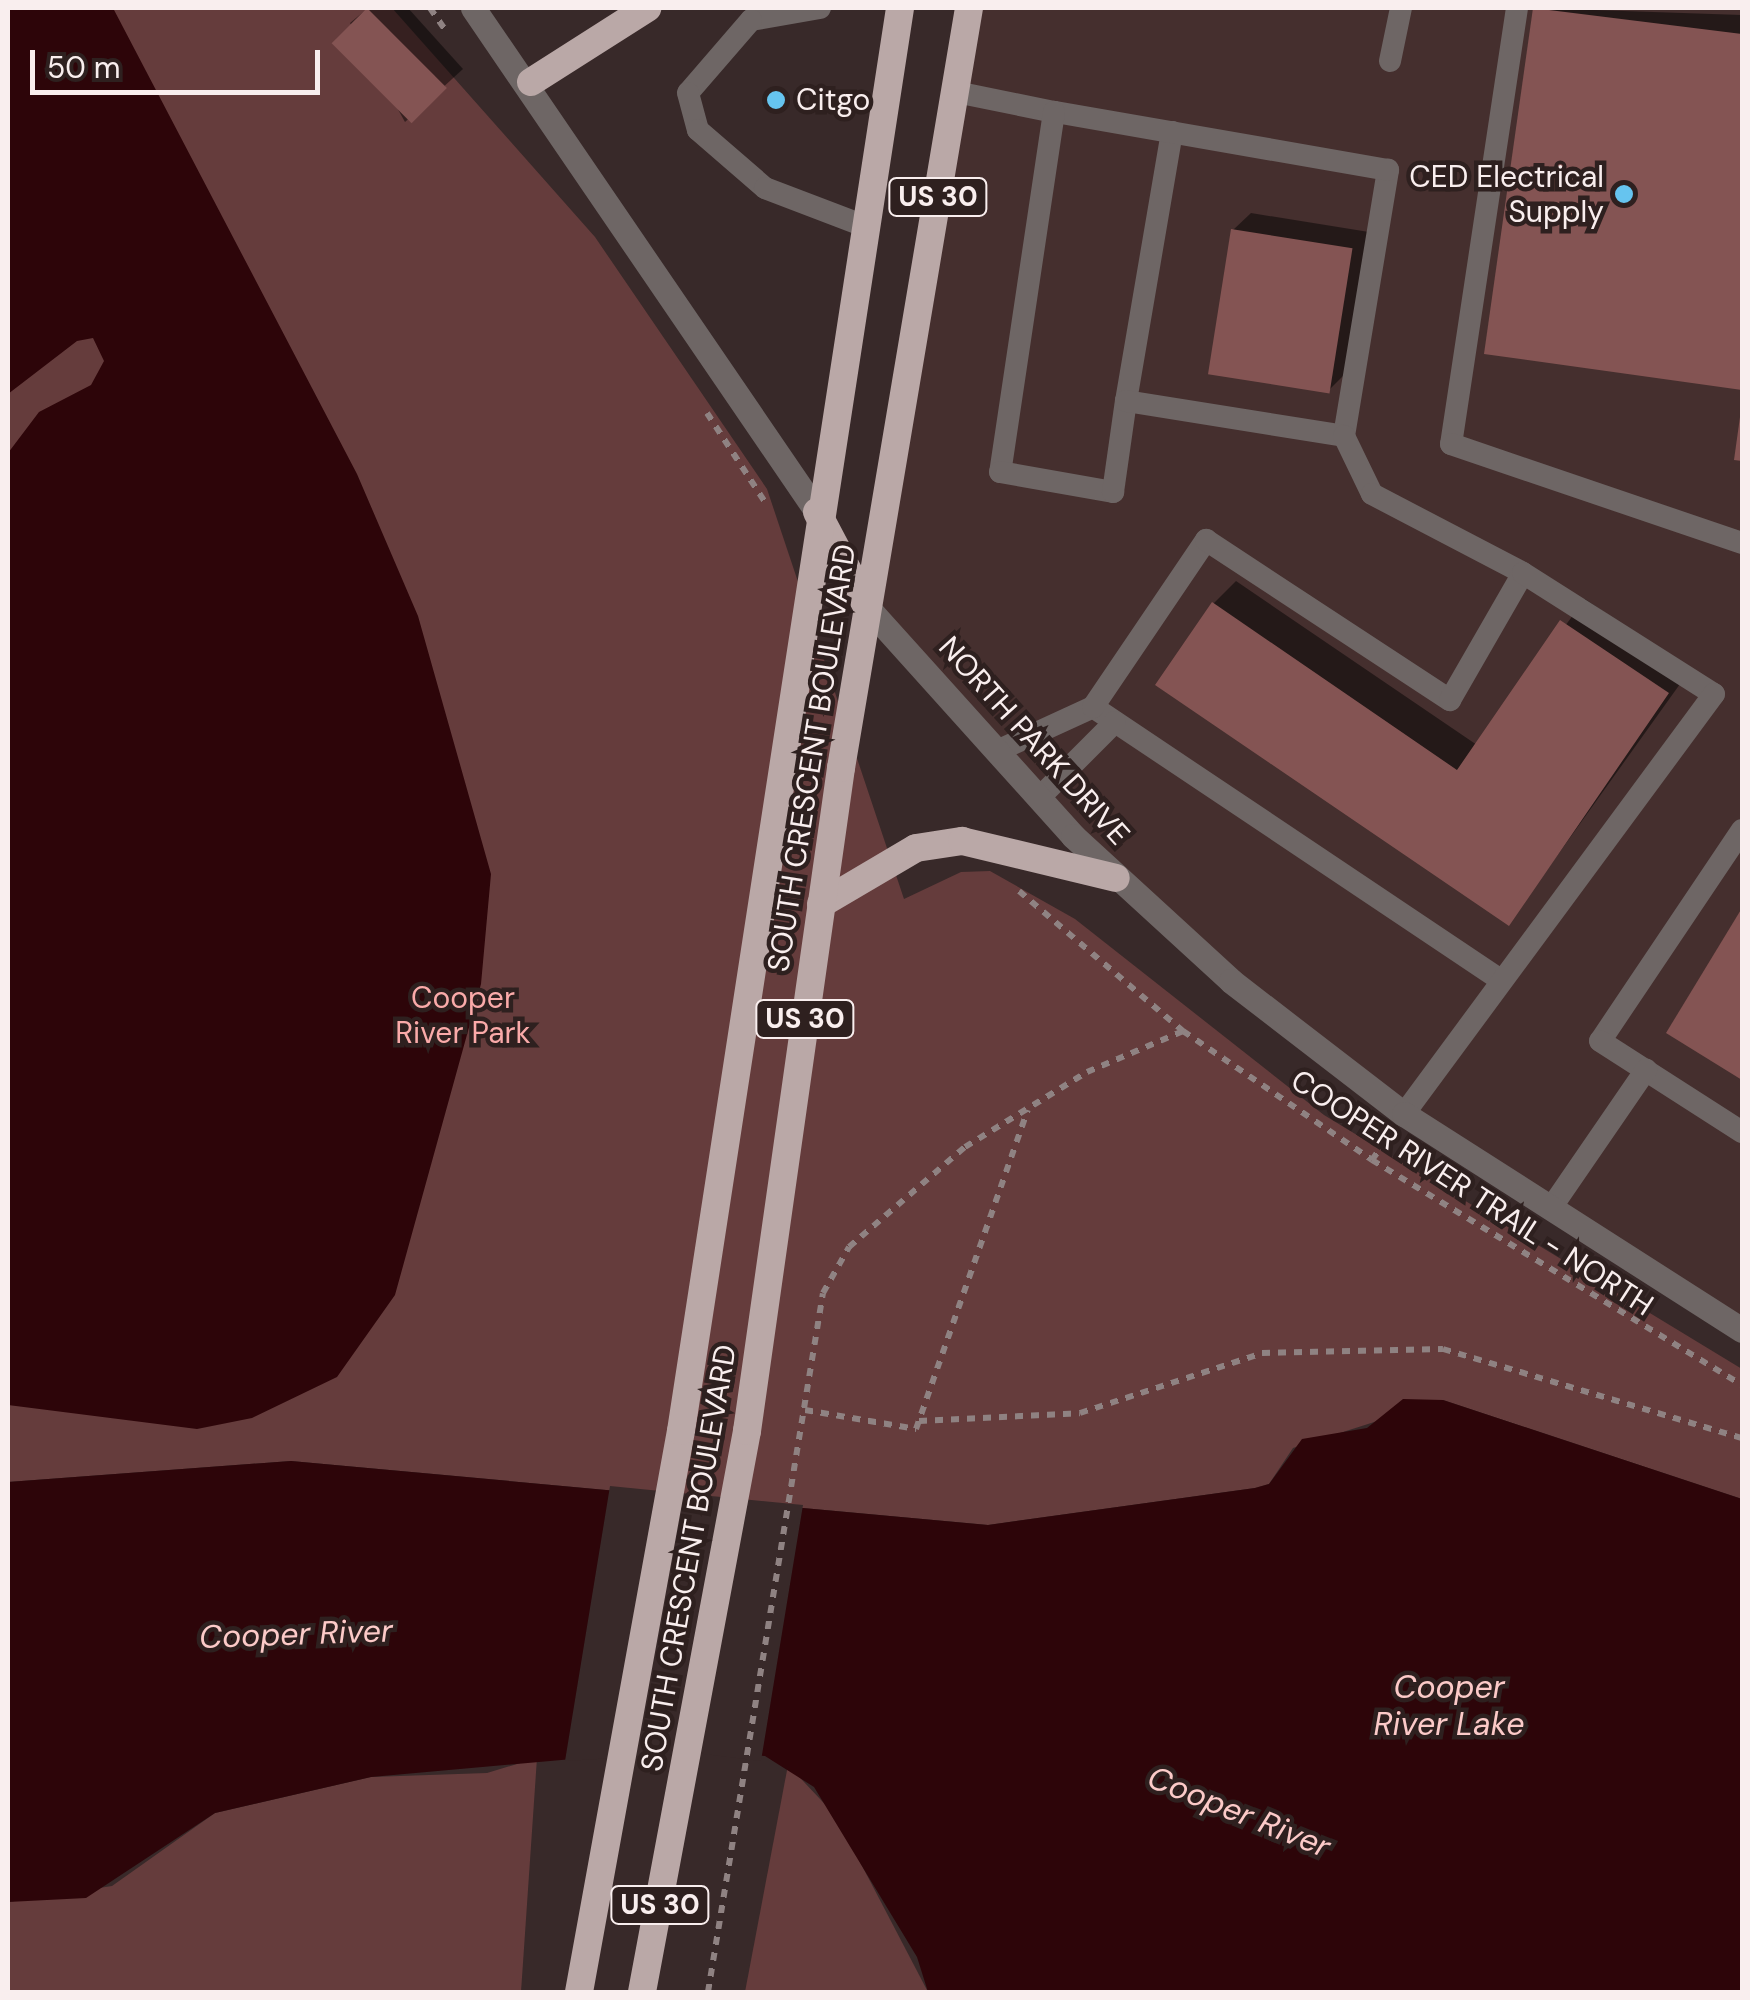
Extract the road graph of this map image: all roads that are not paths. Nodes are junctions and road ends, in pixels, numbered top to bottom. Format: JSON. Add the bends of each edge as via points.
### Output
{"nodes":[{"id":1,"x":473,"y":8,"type":"edge"},
{"id":2,"x":648,"y":8,"type":"edge"},
{"id":3,"x":820,"y":8,"type":"edge"},
{"id":4,"x":900,"y":8,"type":"edge"},
{"id":5,"x":969,"y":8,"type":"edge"},
{"id":6,"x":1401,"y":8,"type":"edge"},
{"id":7,"x":1517,"y":8,"type":"edge"},
{"id":8,"x":1390,"y":61,"type":"dead end"},
{"id":9,"x":531,"y":82,"type":"junction"},
{"id":10,"x":956,"y":92,"type":"junction"},
{"id":11,"x":1054,"y":112,"type":"junction"},
{"id":12,"x":1172,"y":132,"type":"junction"},
{"id":13,"x":867,"y":227,"type":"junction"},
{"id":14,"x":1126,"y":401,"type":"junction"},
{"id":15,"x":1344,"y":436,"type":"junction"},
{"id":16,"x":817,"y":512,"type":"junction"},
{"id":17,"x":1742,"y":542,"type":"edge"},
{"id":18,"x":1523,"y":572,"type":"junction"},
{"id":19,"x":867,"y":607,"type":"junction"},
{"id":20,"x":1093,"y":707,"type":"junction"},
{"id":21,"x":1114,"y":722,"type":"junction"},
{"id":22,"x":997,"y":752,"type":"junction"},
{"id":23,"x":1038,"y":798,"type":"junction"},
{"id":24,"x":1742,"y":830,"type":"edge"},
{"id":25,"x":1116,"y":878,"type":"junction"},
{"id":26,"x":821,"y":904,"type":"junction"},
{"id":27,"x":1500,"y":979,"type":"junction"},
{"id":28,"x":1646,"y":1070,"type":"junction"},
{"id":29,"x":1404,"y":1114,"type":"junction"},
{"id":30,"x":1742,"y":1132,"type":"edge"},
{"id":31,"x":1551,"y":1208,"type":"junction"},
{"id":32,"x":1742,"y":1330,"type":"edge"},
{"id":33,"x":579,"y":1992,"type":"edge"},
{"id":34,"x":642,"y":1992,"type":"edge"}],
"edges":[{"from":1,"to":9,"type":"street","name":"NORTH PARK DRIVE"},
{"from":2,"to":9,"type":"highway"},
{"from":3,"to":13,"type":"lane","via":[[751,20],[688,93],[698,130],[764,188]]},
{"from":4,"to":13,"type":"highway","name":"SOUTH CRESCENT BOULEVARD","number":"US 30"},
{"from":5,"to":10,"type":"highway","name":"SOUTH CRESCENT BOULEVARD","number":"US 30"},
{"from":6,"to":8,"type":"lane"},
{"from":7,"to":17,"type":"lane","via":[[1451,444]]},
{"from":9,"to":16,"type":"street","name":"NORTH PARK DRIVE"},
{"from":10,"to":11,"type":"lane"},
{"from":10,"to":19,"type":"highway","name":"SOUTH CRESCENT BOULEVARD","number":"US 30"},
{"from":11,"to":12,"type":"lane"},
{"from":11,"to":14,"type":"lane","via":[[1000,472],[1112,492]]},
{"from":12,"to":14,"type":"lane"},
{"from":12,"to":15,"type":"lane","via":[[1388,170]]},
{"from":13,"to":16,"type":"highway","name":"SOUTH CRESCENT BOULEVARD","number":"US 30"},
{"from":14,"to":15,"type":"lane"},
{"from":15,"to":18,"type":"lane","via":[[1372,494]]},
{"from":16,"to":19,"type":"highway","name":"NORTH PARK DRIVE"},
{"from":16,"to":33,"type":"highway","name":"SOUTH CRESCENT BOULEVARD","number":"US 30","via":[[680,1432]]},
{"from":18,"to":20,"type":"lane","via":[[1450,700],[1206,540]]},
{"from":18,"to":27,"type":"lane","via":[[1714,694]]},
{"from":19,"to":22,"type":"street","name":"NORTH PARK DRIVE"},
{"from":19,"to":26,"type":"highway","name":"SOUTH CRESCENT BOULEVARD","number":"US 30"},
{"from":20,"to":21,"type":"lane"},
{"from":20,"to":22,"type":"lane"},
{"from":21,"to":23,"type":"lane"},
{"from":21,"to":27,"type":"lane"},
{"from":22,"to":23,"type":"street","name":"NORTH PARK DRIVE"},
{"from":23,"to":25,"type":"street","name":"NORTH PARK DRIVE"},
{"from":24,"to":28,"type":"lane","via":[[1600,1042]]},
{"from":25,"to":26,"type":"highway","via":[[962,841],[916,848]]},
{"from":25,"to":29,"type":"street","name":"NORTH PARK DRIVE"},
{"from":26,"to":34,"type":"highway","name":"SOUTH CRESCENT BOULEVARD","number":"US 30","via":[[747,1432]]},
{"from":27,"to":29,"type":"lane"},
{"from":28,"to":30,"type":"lane"},
{"from":28,"to":31,"type":"lane"},
{"from":29,"to":31,"type":"street","name":"NORTH PARK DRIVE"},
{"from":31,"to":32,"type":"street","name":"NORTH PARK DRIVE"}]}
